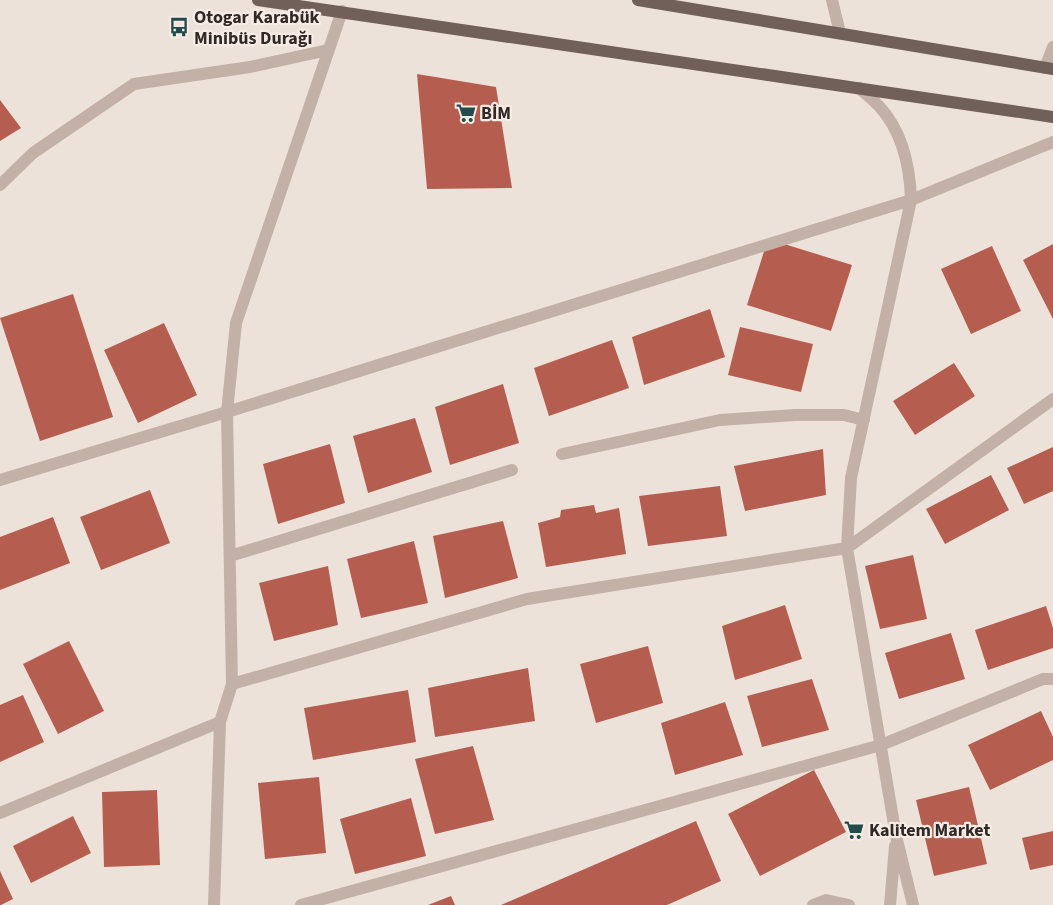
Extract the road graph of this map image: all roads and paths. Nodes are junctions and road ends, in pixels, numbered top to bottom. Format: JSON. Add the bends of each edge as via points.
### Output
{"nodes":[{"id":1,"x":258,"y":0,"type":"edge"},
{"id":2,"x":638,"y":0,"type":"edge"},
{"id":3,"x":832,"y":0,"type":"edge"},
{"id":4,"x":342,"y":11,"type":"junction"},
{"id":5,"x":840,"y":33,"type":"junction"},
{"id":6,"x":1053,"y":47,"type":"edge"},
{"id":7,"x":328,"y":50,"type":"junction"},
{"id":8,"x":1049,"y":68,"type":"edge"},
{"id":9,"x":859,"y":88,"type":"junction"},
{"id":10,"x":1053,"y":117,"type":"edge"},
{"id":11,"x":1053,"y":142,"type":"edge"},
{"id":12,"x":0,"y":185,"type":"edge"},
{"id":13,"x":912,"y":200,"type":"junction"},
{"id":14,"x":1053,"y":399,"type":"edge"},
{"id":15,"x":228,"y":412,"type":"junction"},
{"id":16,"x":864,"y":420,"type":"junction"},
{"id":17,"x":562,"y":454,"type":"dead end"},
{"id":18,"x":512,"y":470,"type":"dead end"},
{"id":19,"x":0,"y":480,"type":"edge"},
{"id":20,"x":847,"y":548,"type":"junction"},
{"id":21,"x":230,"y":556,"type":"junction"},
{"id":22,"x":1053,"y":678,"type":"edge"},
{"id":23,"x":232,"y":684,"type":"junction"},
{"id":24,"x":220,"y":722,"type":"junction"},
{"id":25,"x":881,"y":745,"type":"junction"},
{"id":26,"x":0,"y":813,"type":"edge"},
{"id":27,"x":896,"y":836,"type":"junction"},
{"id":28,"x":214,"y":905,"type":"edge"},
{"id":29,"x":300,"y":905,"type":"edge"},
{"id":30,"x":813,"y":905,"type":"edge"},
{"id":31,"x":849,"y":905,"type":"edge"},
{"id":32,"x":890,"y":905,"type":"edge"},
{"id":33,"x":913,"y":905,"type":"edge"}],
"edges":[{"from":1,"to":4,"type":"main road"},
{"from":2,"to":5,"type":"main road"},
{"from":3,"to":5,"type":"street"},
{"from":4,"to":7,"type":"street"},
{"from":4,"to":9,"type":"main road"},
{"from":5,"to":8,"type":"main road"},
{"from":6,"to":8,"type":"street"},
{"from":7,"to":12,"type":"street","via":[[134,84],[33,153]]},
{"from":7,"to":15,"type":"street","via":[[236,323]]},
{"from":9,"to":10,"type":"main road"},
{"from":9,"to":13,"type":"street","via":[[880,107],[897,132],[906,155]]},
{"from":11,"to":13,"type":"street"},
{"from":13,"to":15,"type":"street"},
{"from":13,"to":16,"type":"street"},
{"from":14,"to":20,"type":"street"},
{"from":15,"to":19,"type":"street"},
{"from":15,"to":21,"type":"street"},
{"from":16,"to":17,"type":"street","via":[[844,415],[796,415],[720,420]]},
{"from":16,"to":20,"type":"street","via":[[851,478]]},
{"from":18,"to":21,"type":"street"},
{"from":20,"to":23,"type":"street","via":[[527,599]]},
{"from":20,"to":25,"type":"street"},
{"from":21,"to":23,"type":"street"},
{"from":22,"to":25,"type":"street"},
{"from":23,"to":24,"type":"street"},
{"from":24,"to":26,"type":"street"},
{"from":24,"to":28,"type":"street"},
{"from":25,"to":27,"type":"street"},
{"from":25,"to":29,"type":"street"},
{"from":27,"to":32,"type":"street"},
{"from":27,"to":33,"type":"street"},
{"from":30,"to":31,"type":"street","via":[[826,900]]}]}
